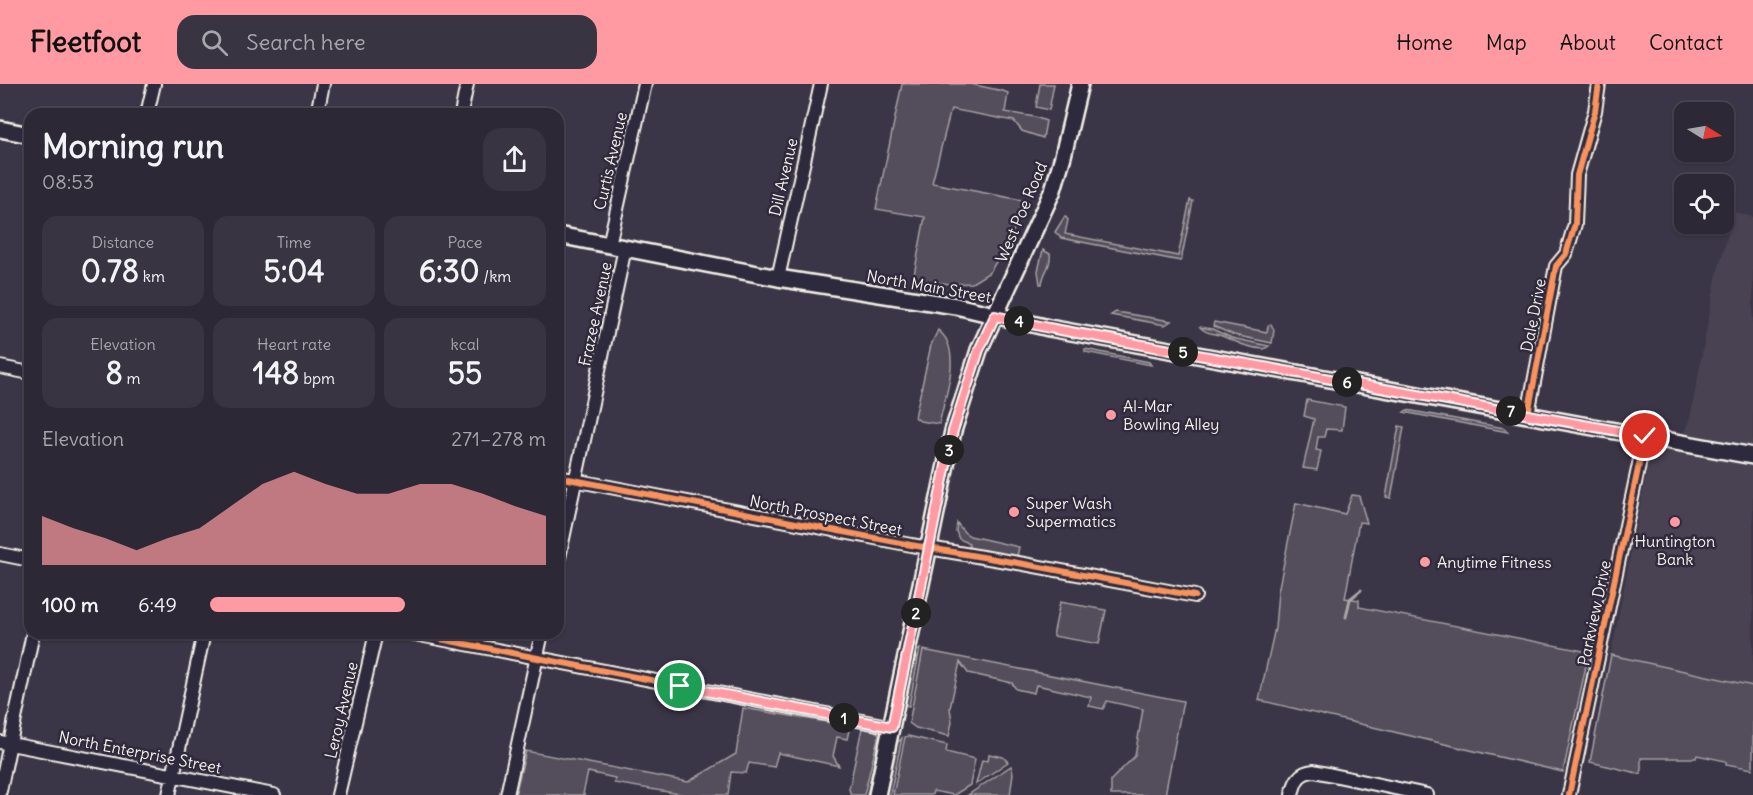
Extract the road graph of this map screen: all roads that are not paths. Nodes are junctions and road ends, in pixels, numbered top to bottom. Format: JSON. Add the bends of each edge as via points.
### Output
{"nodes":[{"id":1,"x":154,"y":84,"type":"edge"},
{"id":2,"x":323,"y":84,"type":"edge"},
{"id":3,"x":467,"y":84,"type":"edge"},
{"id":4,"x":645,"y":84,"type":"edge"},
{"id":5,"x":821,"y":84,"type":"edge"},
{"id":6,"x":1080,"y":84,"type":"edge"},
{"id":7,"x":1599,"y":84,"type":"edge"},
{"id":8,"x":148,"y":108,"type":"edge"},
{"id":9,"x":318,"y":108,"type":"edge"},
{"id":10,"x":462,"y":108,"type":"edge"},
{"id":11,"x":0,"y":129,"type":"edge"},
{"id":12,"x":24,"y":134,"type":"edge"},
{"id":13,"x":564,"y":237,"type":"edge"},
{"id":14,"x":609,"y":245,"type":"junction"},
{"id":15,"x":625,"y":248,"type":"junction"},
{"id":16,"x":778,"y":278,"type":"junction"},
{"id":17,"x":995,"y":316,"type":"junction"},
{"id":18,"x":0,"y":367,"type":"edge"},
{"id":19,"x":24,"y":373,"type":"edge"},
{"id":20,"x":1527,"y":414,"type":"junction"},
{"id":21,"x":1645,"y":436,"type":"junction"},
{"id":22,"x":1753,"y":456,"type":"edge"},
{"id":23,"x":564,"y":478,"type":"edge"},
{"id":24,"x":576,"y":480,"type":"junction"},
{"id":25,"x":564,"y":535,"type":"edge"},
{"id":26,"x":929,"y":548,"type":"junction"},
{"id":27,"x":0,"y":554,"type":"edge"},
{"id":28,"x":24,"y":559,"type":"edge"},
{"id":29,"x":1195,"y":596,"type":"dead end"},
{"id":30,"x":31,"y":639,"type":"edge"},
{"id":31,"x":203,"y":639,"type":"edge"},
{"id":32,"x":375,"y":639,"type":"edge"},
{"id":33,"x":440,"y":639,"type":"edge"},
{"id":34,"x":541,"y":639,"type":"edge"},
{"id":35,"x":537,"y":658,"type":"junction"},
{"id":36,"x":892,"y":727,"type":"junction"},
{"id":37,"x":5,"y":743,"type":"edge"},
{"id":38,"x":174,"y":775,"type":"junction"},
{"id":39,"x":0,"y":791,"type":"edge"},
{"id":40,"x":170,"y":795,"type":"edge"},
{"id":41,"x":274,"y":795,"type":"edge"},
{"id":42,"x":338,"y":795,"type":"edge"},
{"id":43,"x":507,"y":795,"type":"edge"},
{"id":44,"x":878,"y":795,"type":"edge"},
{"id":45,"x":1292,"y":795,"type":"edge"},
{"id":46,"x":1427,"y":795,"type":"edge"},
{"id":47,"x":1569,"y":795,"type":"edge"}],
"edges":[{"from":1,"to":8,"type":"street"},
{"from":2,"to":9,"type":"street"},
{"from":3,"to":10,"type":"street"},
{"from":4,"to":14,"type":"street","name":"Curtis Avenue"},
{"from":5,"to":16,"type":"street","name":"Dill Avenue"},
{"from":6,"to":17,"type":"main road","name":"West Poe Road","via":[[1053,190]]},
{"from":7,"to":20,"type":"street","name":"Dale Drive","via":[[1577,175],[1575,224],[1566,254],[1556,266]]},
{"from":11,"to":12,"type":"main road"},
{"from":13,"to":14,"type":"main road","name":"North Main Street"},
{"from":14,"to":15,"type":"main road","name":"North Main Street"},
{"from":15,"to":16,"type":"main road","name":"North Main Street"},
{"from":15,"to":24,"type":"street","name":"Frazee Avenue"},
{"from":16,"to":17,"type":"main road","name":"North Main Street","via":[[956,306]]},
{"from":17,"to":20,"type":"main road","name":"North Main Street"},
{"from":17,"to":26,"type":"main road","name":"West Poe Road","via":[[979,350],[953,431]]},
{"from":18,"to":19,"type":"street"},
{"from":20,"to":21,"type":"main road","name":"North Main Street"},
{"from":21,"to":22,"type":"main road","name":"North Main Street"},
{"from":21,"to":47,"type":"street","name":"Parkview Drive"},
{"from":23,"to":24,"type":"street","name":"North Prospect Street"},
{"from":24,"to":25,"type":"street","name":"Frazee Avenue"},
{"from":24,"to":26,"type":"street","name":"North Prospect Street"},
{"from":26,"to":29,"type":"street","name":"North Prospect Street"},
{"from":26,"to":36,"type":"main road","name":"West Poe Road"},
{"from":27,"to":28,"type":"street"},
{"from":30,"to":37,"type":"street"},
{"from":31,"to":38,"type":"street"},
{"from":32,"to":42,"type":"street","name":"Leroy Avenue"},
{"from":33,"to":35,"type":"street"},
{"from":34,"to":35,"type":"street"},
{"from":35,"to":36,"type":"street"},
{"from":35,"to":43,"type":"street"},
{"from":36,"to":44,"type":"main road","name":"West Poe Road"},
{"from":37,"to":38,"type":"street","name":"North Enterprise Street"},
{"from":37,"to":39,"type":"street"},
{"from":38,"to":40,"type":"street"},
{"from":38,"to":41,"type":"street","name":"North Enterprise Street"},
{"from":45,"to":46,"type":"street","via":[[1298,777],[1314,771]]}]}
